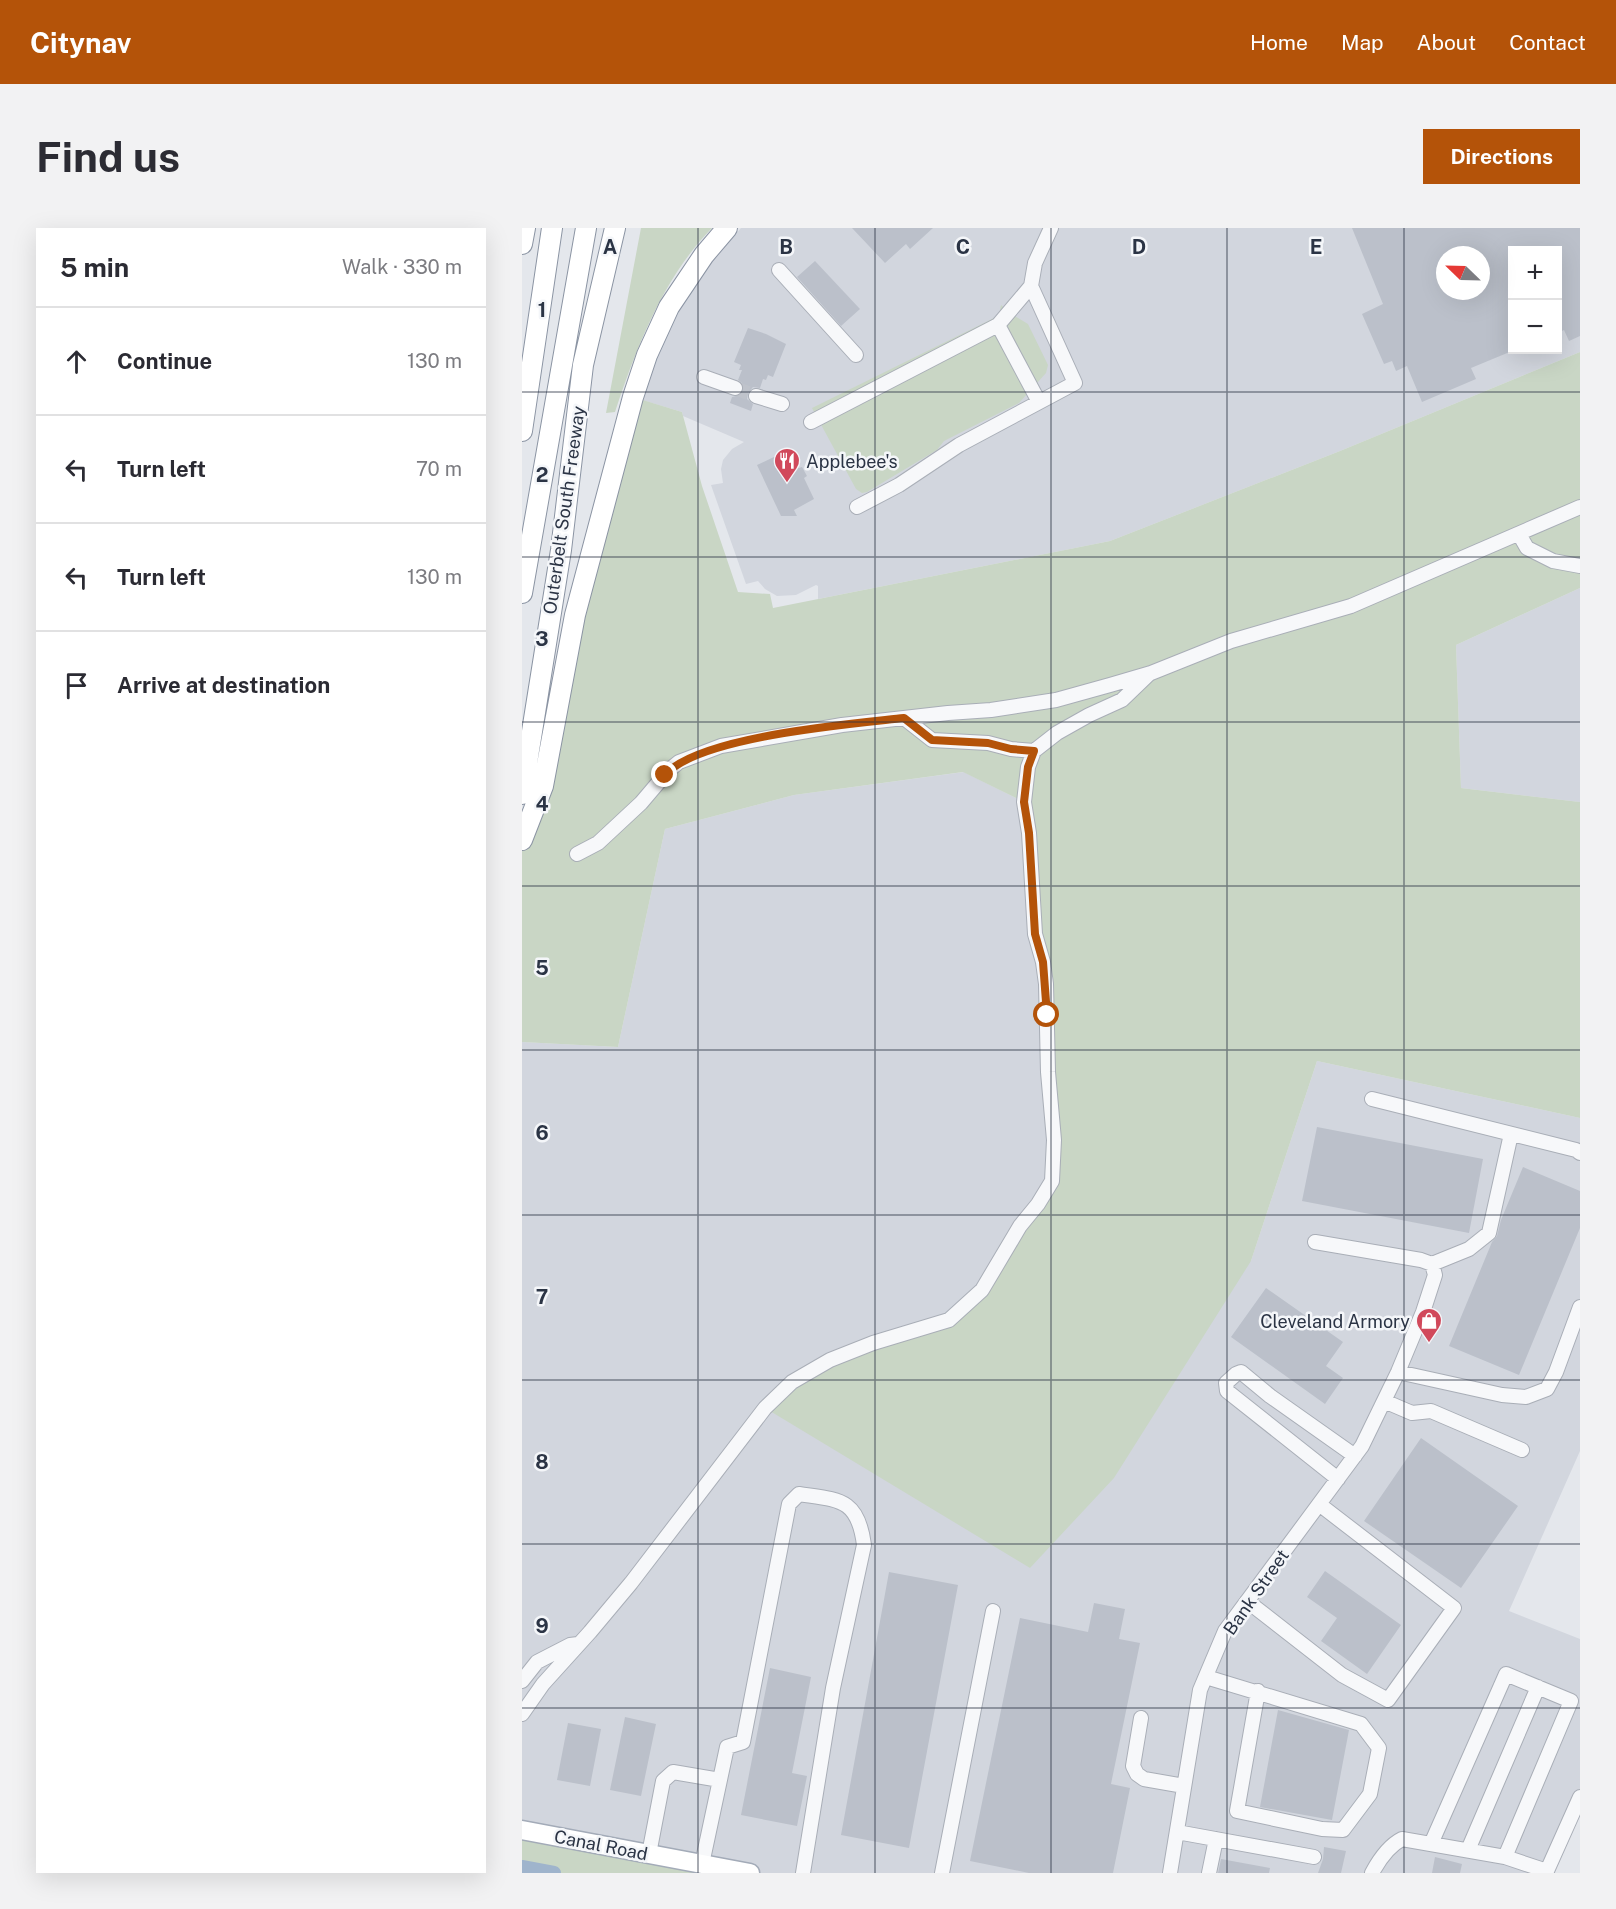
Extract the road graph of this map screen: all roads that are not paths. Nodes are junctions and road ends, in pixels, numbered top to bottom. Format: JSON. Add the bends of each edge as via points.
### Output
{"nodes":[{"id":1,"x":525,"y":228,"type":"edge"},
{"id":2,"x":552,"y":228,"type":"edge"},
{"id":3,"x":586,"y":228,"type":"edge"},
{"id":4,"x":615,"y":228,"type":"edge"},
{"id":5,"x":727,"y":228,"type":"edge"},
{"id":6,"x":1051,"y":228,"type":"edge"},
{"id":7,"x":522,"y":244,"type":"edge"},
{"id":8,"x":778,"y":270,"type":"dead end"},
{"id":9,"x":1031,"y":286,"type":"junction"},
{"id":10,"x":998,"y":325,"type":"junction"},
{"id":11,"x":856,"y":355,"type":"dead end"},
{"id":12,"x":704,"y":377,"type":"dead end"},
{"id":13,"x":735,"y":388,"type":"tunnel mouth"},
{"id":14,"x":756,"y":396,"type":"tunnel mouth"},
{"id":15,"x":1039,"y":402,"type":"junction"},
{"id":16,"x":782,"y":404,"type":"dead end"},
{"id":17,"x":811,"y":422,"type":"dead end"},
{"id":18,"x":522,"y":431,"type":"edge"},
{"id":19,"x":857,"y":507,"type":"dead end"},
{"id":20,"x":1580,"y":507,"type":"edge"},
{"id":21,"x":1519,"y":534,"type":"junction"},
{"id":22,"x":1580,"y":566,"type":"edge"},
{"id":23,"x":522,"y":593,"type":"edge"},
{"id":24,"x":1151,"y":673,"type":"junction"},
{"id":25,"x":904,"y":718,"type":"junction"},
{"id":26,"x":1034,"y":751,"type":"junction"},
{"id":27,"x":529,"y":788,"type":"edge"},
{"id":28,"x":522,"y":840,"type":"edge"},
{"id":29,"x":577,"y":854,"type":"dead end"},
{"id":30,"x":1372,"y":1099,"type":"dead end"},
{"id":31,"x":1511,"y":1134,"type":"junction"},
{"id":32,"x":1580,"y":1153,"type":"edge"},
{"id":33,"x":1315,"y":1242,"type":"dead end"},
{"id":34,"x":1432,"y":1264,"type":"junction"},
{"id":35,"x":1580,"y":1307,"type":"edge"},
{"id":36,"x":1398,"y":1372,"type":"junction"},
{"id":37,"x":1384,"y":1401,"type":"junction"},
{"id":38,"x":1522,"y":1450,"type":"dead end"},
{"id":39,"x":1355,"y":1456,"type":"junction"},
{"id":40,"x":1338,"y":1479,"type":"junction"},
{"id":41,"x":1319,"y":1504,"type":"junction"},
{"id":42,"x":1247,"y":1601,"type":"junction"},
{"id":43,"x":993,"y":1611,"type":"dead end"},
{"id":44,"x":579,"y":1644,"type":"junction"},
{"id":45,"x":1206,"y":1677,"type":"junction"},
{"id":46,"x":522,"y":1681,"type":"edge"},
{"id":47,"x":1538,"y":1687,"type":"junction"},
{"id":48,"x":1258,"y":1691,"type":"junction"},
{"id":49,"x":522,"y":1714,"type":"edge"},
{"id":50,"x":1141,"y":1718,"type":"dead end"},
{"id":51,"x":720,"y":1780,"type":"junction"},
{"id":52,"x":1184,"y":1786,"type":"junction"},
{"id":53,"x":1580,"y":1797,"type":"edge"},
{"id":54,"x":522,"y":1830,"type":"edge"},
{"id":55,"x":1177,"y":1832,"type":"junction"},
{"id":56,"x":1215,"y":1839,"type":"junction"},
{"id":57,"x":1431,"y":1844,"type":"junction"},
{"id":58,"x":1468,"y":1850,"type":"junction"},
{"id":59,"x":649,"y":1854,"type":"junction"},
{"id":60,"x":1314,"y":1857,"type":"dead end"},
{"id":61,"x":1505,"y":1857,"type":"junction"},
{"id":62,"x":702,"y":1864,"type":"junction"},
{"id":63,"x":1547,"y":1872,"type":"edge"},
{"id":64,"x":750,"y":1873,"type":"edge"},
{"id":65,"x":803,"y":1873,"type":"edge"},
{"id":66,"x":942,"y":1873,"type":"edge"},
{"id":67,"x":1170,"y":1873,"type":"edge"},
{"id":68,"x":1209,"y":1873,"type":"edge"},
{"id":69,"x":1372,"y":1873,"type":"edge"}],
"edges":[{"from":1,"to":7,"type":"highway"},
{"from":2,"to":18,"type":"highway"},
{"from":3,"to":23,"type":"highway"},
{"from":4,"to":27,"type":"highway","name":"Outerbelt South Freeway","via":[[583,365]]},
{"from":5,"to":27,"type":"highway","via":[[669,307],[647,355],[609,480]]},
{"from":6,"to":9,"type":"street","via":[[1035,263]]},
{"from":8,"to":11,"type":"street"},
{"from":9,"to":10,"type":"street"},
{"from":9,"to":15,"type":"street","via":[[1075,383]]},
{"from":10,"to":15,"type":"street"},
{"from":10,"to":17,"type":"street"},
{"from":12,"to":13,"type":"street"},
{"from":14,"to":16,"type":"street"},
{"from":15,"to":19,"type":"street"},
{"from":20,"to":21,"type":"street"},
{"from":21,"to":22,"type":"street","via":[[1527,548],[1553,561]]},
{"from":21,"to":24,"type":"street","via":[[1351,606],[1231,641]]},
{"from":24,"to":25,"type":"street","via":[[1056,700]]},
{"from":24,"to":26,"type":"street","via":[[1122,700],[1057,733]]},
{"from":25,"to":26,"type":"street","via":[[932,740],[988,743]]},
{"from":25,"to":29,"type":"street","via":[[721,746],[679,762],[598,843]]},
{"from":26,"to":44,"type":"street","via":[[1024,802],[1035,934],[1046,984],[1054,1140],[1052,1182],[982,1290],[949,1320],[830,1360],[792,1382],[765,1408],[631,1583]]},
{"from":27,"to":28,"type":"highway"},
{"from":30,"to":31,"type":"street"},
{"from":31,"to":32,"type":"street"},
{"from":31,"to":34,"type":"street","via":[[1489,1233],[1469,1249]]},
{"from":33,"to":34,"type":"street"},
{"from":34,"to":36,"type":"street","name":"Bank Street","via":[[1435,1275]]},
{"from":35,"to":36,"type":"street","via":[[1546,1389],[1526,1397]]},
{"from":36,"to":37,"type":"street","name":"Bank Street"},
{"from":37,"to":38,"type":"street","via":[[1412,1413],[1431,1411]]},
{"from":37,"to":39,"type":"street","name":"Bank Street"},
{"from":39,"to":40,"type":"street","name":"Bank Street"},
{"from":39,"to":40,"type":"street","via":[[1241,1372],[1226,1383],[1227,1391]]},
{"from":40,"to":41,"type":"street","name":"Bank Street"},
{"from":41,"to":42,"type":"street","name":"Bank Street"},
{"from":41,"to":42,"type":"street","via":[[1454,1608],[1388,1700],[1342,1676]]},
{"from":42,"to":45,"type":"street","name":"Bank Street","via":[[1225,1632]]},
{"from":43,"to":66,"type":"street"},
{"from":44,"to":46,"type":"street","via":[[537,1662]]},
{"from":44,"to":49,"type":"street"},
{"from":45,"to":48,"type":"street"},
{"from":45,"to":52,"type":"street","name":"Bank Street","via":[[1200,1690]]},
{"from":47,"to":57,"type":"street","via":[[1506,1674]]},
{"from":47,"to":58,"type":"street"},
{"from":47,"to":61,"type":"street","via":[[1571,1701]]},
{"from":48,"to":48,"type":"street","via":[[1361,1724],[1379,1748],[1370,1794],[1343,1830],[1237,1811]]},
{"from":50,"to":52,"type":"street","via":[[1133,1766],[1137,1774],[1144,1779]]},
{"from":51,"to":59,"type":"street","via":[[673,1772],[663,1781]]},
{"from":51,"to":62,"type":"street"},
{"from":51,"to":65,"type":"street","via":[[727,1747],[743,1742],[789,1504],[799,1494],[839,1500],[853,1510],[862,1528],[864,1545],[833,1688]]},
{"from":52,"to":55,"type":"street","name":"Bank Street"},
{"from":53,"to":63,"type":"street"},
{"from":54,"to":59,"type":"main road","name":"Canal Road"},
{"from":55,"to":56,"type":"street"},
{"from":55,"to":67,"type":"street","name":"Bank Street"},
{"from":56,"to":60,"type":"street"},
{"from":56,"to":68,"type":"street"},
{"from":57,"to":58,"type":"street"},
{"from":57,"to":69,"type":"street","via":[[1402,1839],[1393,1844]]},
{"from":58,"to":61,"type":"street"},
{"from":59,"to":62,"type":"main road","name":"Canal Road"},
{"from":61,"to":63,"type":"street"},
{"from":62,"to":64,"type":"main road","name":"Canal Road"}]}
